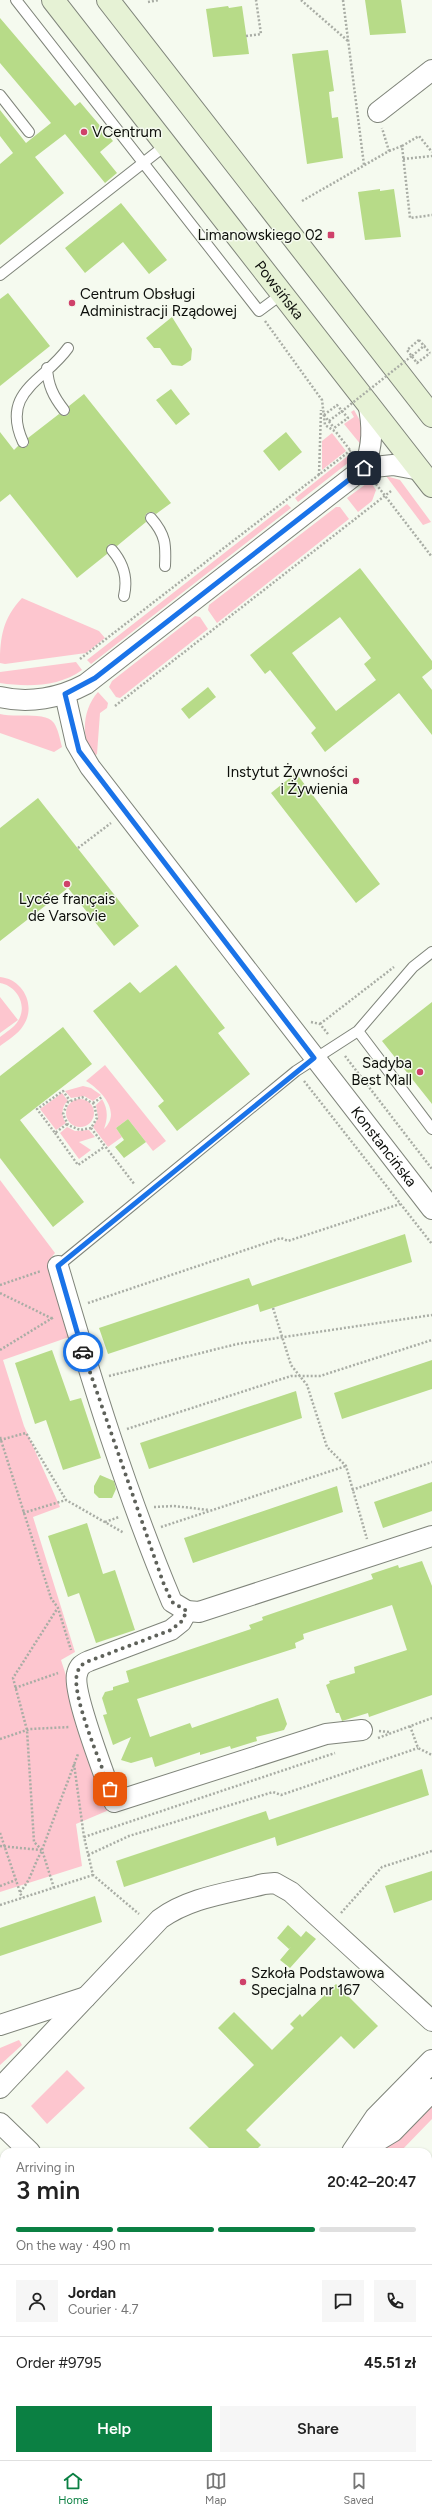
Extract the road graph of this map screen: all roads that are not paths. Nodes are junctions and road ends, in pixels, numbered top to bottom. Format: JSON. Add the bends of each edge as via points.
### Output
{"nodes":[{"id":1,"x":16,"y":0,"type":"edge"},
{"id":2,"x":53,"y":0,"type":"edge"},
{"id":3,"x":108,"y":0,"type":"edge"},
{"id":4,"x":432,"y":70,"type":"edge"},
{"id":5,"x":0,"y":95,"type":"edge"},
{"id":6,"x":378,"y":112,"type":"road end"},
{"id":7,"x":29,"y":132,"type":"dead end"},
{"id":8,"x":166,"y":145,"type":"junction"},
{"id":9,"x":143,"y":162,"type":"junction"},
{"id":10,"x":0,"y":275,"type":"edge"},
{"id":11,"x":282,"y":294,"type":"junction"},
{"id":12,"x":68,"y":348,"type":"dead end"},
{"id":13,"x":47,"y":368,"type":"junction"},
{"id":14,"x":368,"y":403,"type":"junction"},
{"id":15,"x":64,"y":410,"type":"dead end"},
{"id":16,"x":432,"y":416,"type":"edge"},
{"id":17,"x":23,"y":442,"type":"dead end"},
{"id":18,"x":363,"y":467,"type":"junction"},
{"id":19,"x":426,"y":478,"type":"edge"},
{"id":20,"x":151,"y":518,"type":"dead end"},
{"id":21,"x":112,"y":550,"type":"dead end"},
{"id":22,"x":165,"y":566,"type":"dead end"},
{"id":23,"x":124,"y":596,"type":"dead end"},
{"id":24,"x":65,"y":694,"type":"junction"},
{"id":25,"x":0,"y":697,"type":"edge"},
{"id":26,"x":432,"y":952,"type":"edge"},
{"id":27,"x":358,"y":1031,"type":"junction"},
{"id":28,"x":314,"y":1058,"type":"junction"},
{"id":29,"x":432,"y":1129,"type":"edge"},
{"id":30,"x":432,"y":1209,"type":"edge"},
{"id":31,"x":58,"y":1266,"type":"joint"},
{"id":32,"x":432,"y":1536,"type":"edge"},
{"id":33,"x":187,"y":1611,"type":"junction"},
{"id":34,"x":366,"y":1735,"type":"road end"},
{"id":35,"x":87,"y":1997,"type":"junction"},
{"id":36,"x":432,"y":2021,"type":"edge"},
{"id":37,"x":0,"y":2025,"type":"edge"},
{"id":38,"x":432,"y":2061,"type":"edge"},
{"id":39,"x":0,"y":2088,"type":"edge"},
{"id":40,"x":432,"y":2090,"type":"edge"},
{"id":41,"x":0,"y":2123,"type":"edge"},
{"id":42,"x":26,"y":2148,"type":"edge"},
{"id":43,"x":356,"y":2148,"type":"edge"},
{"id":44,"x":364,"y":2148,"type":"edge"}],
"edges":[{"from":1,"to":9,"type":"lane"},
{"from":2,"to":8,"type":"main road","name":"Powsińska"},
{"from":3,"to":16,"type":"main road"},
{"from":4,"to":6,"type":"street"},
{"from":5,"to":7,"type":"lane"},
{"from":8,"to":9,"type":"lane"},
{"from":8,"to":11,"type":"main road","name":"Powsińska"},
{"from":9,"to":10,"type":"lane"},
{"from":9,"to":11,"type":"lane","via":[[259,311]]},
{"from":11,"to":14,"type":"main road","name":"Powsińska"},
{"from":12,"to":13,"type":"lane"},
{"from":13,"to":15,"type":"lane","via":[[48,381],[54,396]]},
{"from":13,"to":17,"type":"lane","via":[[13,394],[8,404],[14,432]]},
{"from":14,"to":18,"type":"street","via":[[372,435],[369,455]]},
{"from":14,"to":19,"type":"main road","name":"Powsińska"},
{"from":18,"to":19,"type":"street","via":[[393,465]]},
{"from":18,"to":24,"type":"street","via":[[95,678]]},
{"from":20,"to":22,"type":"lane","via":[[162,530],[166,549]]},
{"from":21,"to":23,"type":"lane","via":[[120,559],[127,582]]},
{"from":24,"to":25,"type":"street","via":[[33,699]]},
{"from":24,"to":28,"type":"street","name":"Konstancińska","via":[[79,751]]},
{"from":26,"to":27,"type":"lane","via":[[413,967]]},
{"from":27,"to":28,"type":"lane"},
{"from":27,"to":29,"type":"lane"},
{"from":28,"to":30,"type":"street","name":"Konstancińska"},
{"from":28,"to":31,"type":"lane"},
{"from":31,"to":33,"type":"street","via":[[92,1380],[148,1540],[172,1602]]},
{"from":32,"to":33,"type":"street","via":[[217,1607],[199,1612]]},
{"from":33,"to":34,"type":"street","via":[[181,1622],[171,1630],[80,1666],[77,1673],[76,1687],[114,1802],[326,1734]]},
{"from":35,"to":36,"type":"street","via":[[153,1926],[173,1910],[188,1903],[274,1883],[291,1892]]},
{"from":35,"to":37,"type":"street"},
{"from":35,"to":39,"type":"street"},
{"from":38,"to":43,"type":"street","via":[[376,2118]]},
{"from":40,"to":44,"type":"street","via":[[392,2131]]},
{"from":41,"to":42,"type":"street"}]}
